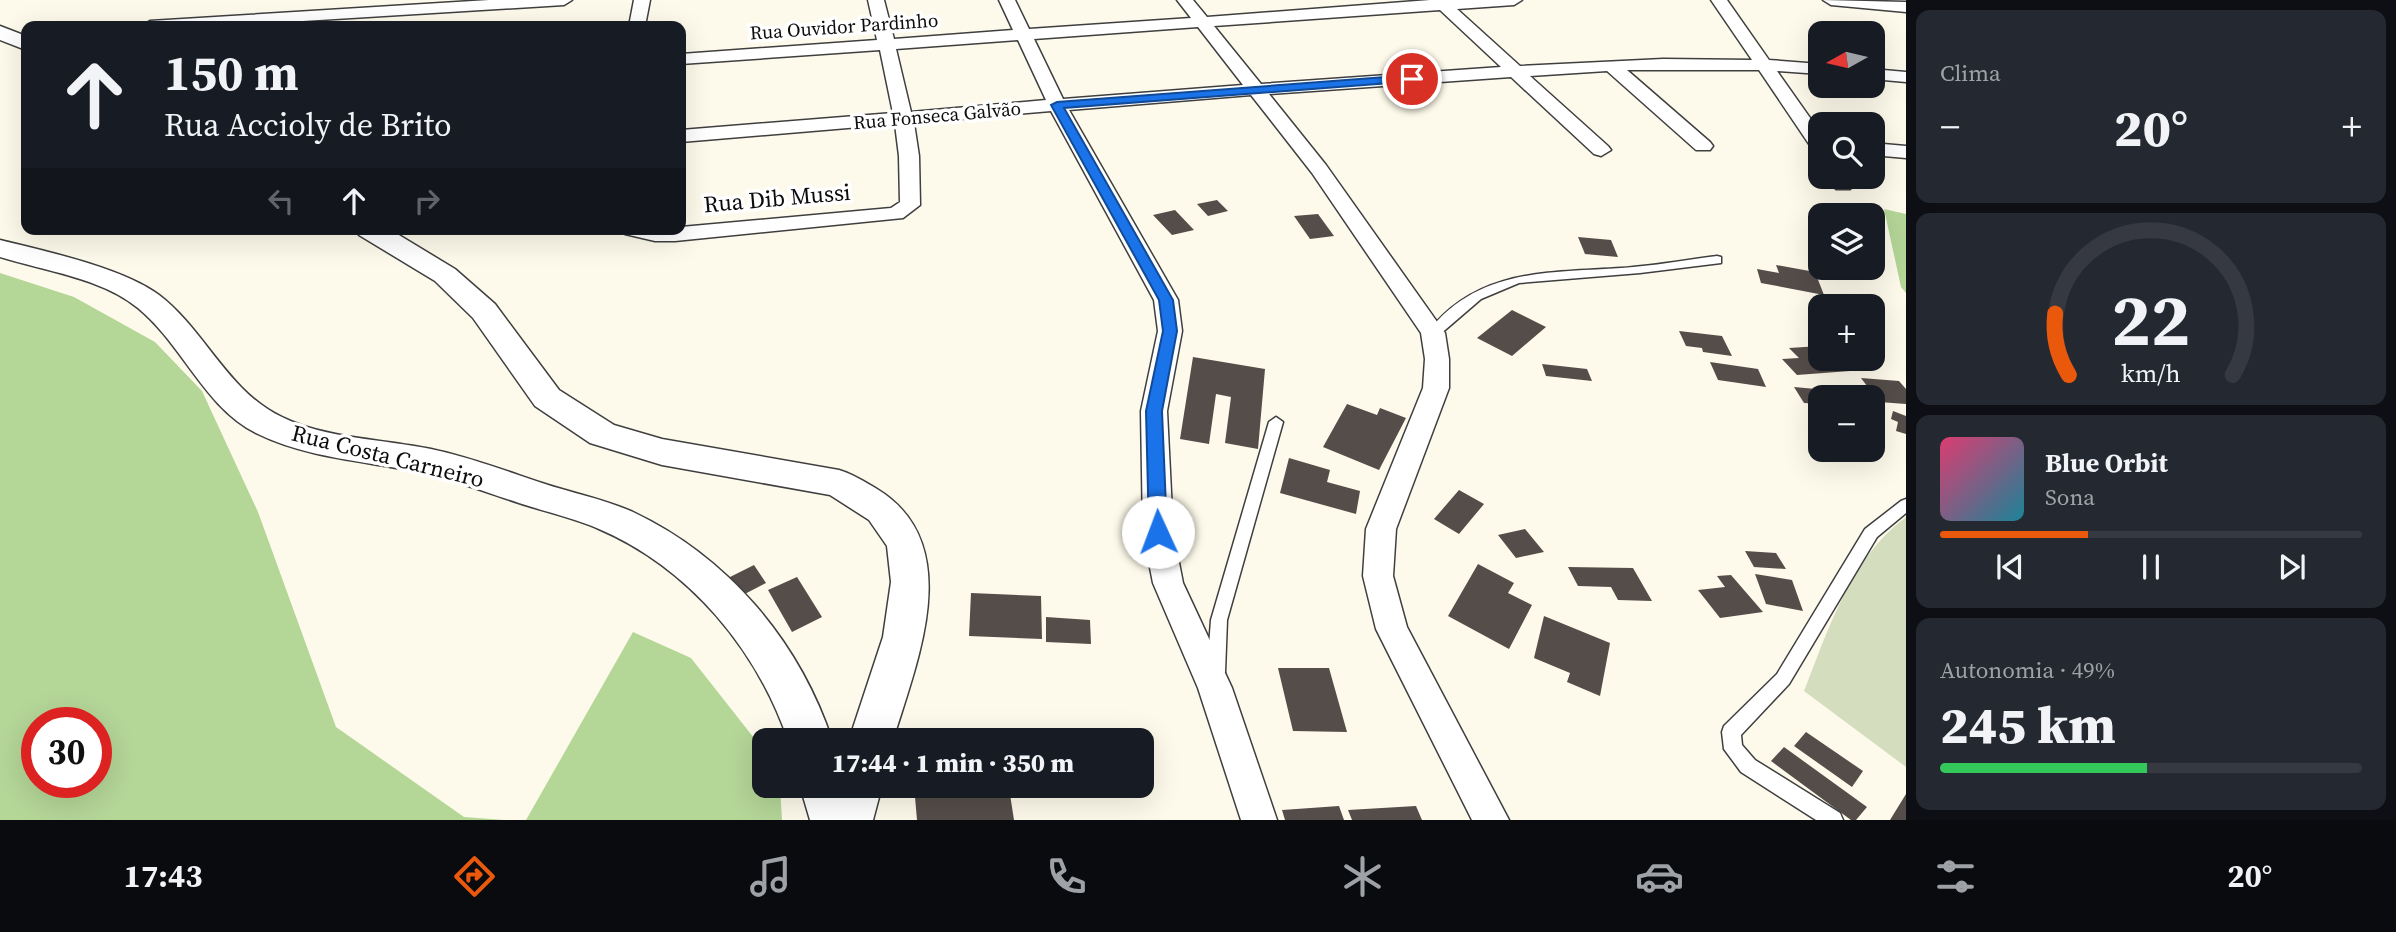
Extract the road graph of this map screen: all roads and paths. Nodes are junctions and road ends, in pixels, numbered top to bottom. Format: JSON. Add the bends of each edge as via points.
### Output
{"nodes":[{"id":1,"x":231,"y":0,"type":"edge"},
{"id":2,"x":564,"y":0,"type":"edge"},
{"id":3,"x":642,"y":0,"type":"edge"},
{"id":4,"x":876,"y":0,"type":"edge"},
{"id":5,"x":1007,"y":0,"type":"edge"},
{"id":6,"x":1185,"y":0,"type":"edge"},
{"id":7,"x":1514,"y":0,"type":"edge"},
{"id":8,"x":1719,"y":0,"type":"edge"},
{"id":9,"x":1831,"y":0,"type":"edge"},
{"id":10,"x":1441,"y":3,"type":"edge"},
{"id":11,"x":1906,"y":7,"type":"edge"},
{"id":12,"x":230,"y":21,"type":"edge"},
{"id":13,"x":272,"y":21,"type":"edge"},
{"id":14,"x":638,"y":21,"type":"edge"},
{"id":15,"x":1202,"y":22,"type":"junction"},
{"id":16,"x":1025,"y":34,"type":"junction"},
{"id":17,"x":886,"y":43,"type":"junction"},
{"id":18,"x":686,"y":59,"type":"edge"},
{"id":19,"x":1765,"y":64,"type":"junction"},
{"id":20,"x":1613,"y":67,"type":"junction"},
{"id":21,"x":1808,"y":68,"type":"edge"},
{"id":22,"x":1516,"y":72,"type":"junction"},
{"id":23,"x":1885,"y":75,"type":"edge"},
{"id":24,"x":1906,"y":77,"type":"edge"},
{"id":25,"x":1255,"y":89,"type":"junction"},
{"id":26,"x":1057,"y":105,"type":"junction"},
{"id":27,"x":904,"y":119,"type":"junction"},
{"id":28,"x":1808,"y":128,"type":"edge"},
{"id":29,"x":686,"y":136,"type":"edge"},
{"id":30,"x":1703,"y":146,"type":"dead end"},
{"id":31,"x":1601,"y":150,"type":"dead end"},
{"id":32,"x":1885,"y":150,"type":"edge"},
{"id":33,"x":1906,"y":152,"type":"edge"},
{"id":34,"x":911,"y":192,"type":"joint"},
{"id":35,"x":686,"y":233,"type":"edge"},
{"id":36,"x":379,"y":235,"type":"edge"},
{"id":37,"x":0,"y":248,"type":"edge"},
{"id":38,"x":1717,"y":260,"type":"dead end"},
{"id":39,"x":1433,"y":333,"type":"junction"},
{"id":40,"x":1276,"y":422,"type":"dead end"},
{"id":41,"x":1906,"y":505,"type":"edge"},
{"id":42,"x":1215,"y":688,"type":"junction"},
{"id":43,"x":806,"y":728,"type":"edge"},
{"id":44,"x":875,"y":728,"type":"edge"},
{"id":45,"x":827,"y":798,"type":"edge"},
{"id":46,"x":856,"y":798,"type":"edge"},
{"id":47,"x":833,"y":820,"type":"edge"},
{"id":48,"x":850,"y":820,"type":"edge"},
{"id":49,"x":1259,"y":820,"type":"edge"},
{"id":50,"x":1491,"y":820,"type":"edge"},
{"id":51,"x":1833,"y":820,"type":"edge"}],
"edges":[{"from":1,"to":12,"type":"street"},
{"from":2,"to":13,"type":"street"},
{"from":3,"to":14,"type":"street"},
{"from":4,"to":17,"type":"street"},
{"from":5,"to":16,"type":"street"},
{"from":6,"to":15,"type":"street"},
{"from":7,"to":10,"type":"street","name":"Rua Ouvidor Pardinho"},
{"from":8,"to":19,"type":"street"},
{"from":9,"to":11,"type":"street"},
{"from":10,"to":15,"type":"street","name":"Rua Ouvidor Pardinho"},
{"from":10,"to":22,"type":"street"},
{"from":15,"to":16,"type":"street","name":"Rua Ouvidor Pardinho"},
{"from":15,"to":25,"type":"street"},
{"from":16,"to":17,"type":"street","name":"Rua Ouvidor Pardinho"},
{"from":16,"to":26,"type":"street"},
{"from":17,"to":18,"type":"street","name":"Rua Ouvidor Pardinho"},
{"from":17,"to":27,"type":"street"},
{"from":19,"to":20,"type":"street","name":"Rua Fonseca Galvão"},
{"from":19,"to":21,"type":"street","name":"Rua Fonseca Galvão"},
{"from":19,"to":28,"type":"street"},
{"from":20,"to":22,"type":"street","name":"Rua Fonseca Galvão"},
{"from":20,"to":30,"type":"street"},
{"from":22,"to":25,"type":"street","name":"Rua Fonseca Galvão"},
{"from":22,"to":31,"type":"street"},
{"from":23,"to":24,"type":"street"},
{"from":25,"to":26,"type":"street","name":"Rua Fonseca Galvão"},
{"from":25,"to":39,"type":"street","via":[[1319,169]]},
{"from":26,"to":27,"type":"street","name":"Rua Fonseca Galvão"},
{"from":26,"to":42,"type":"street","via":[[1166,300],[1170,331],[1154,411],[1158,532],[1168,583]]},
{"from":27,"to":29,"type":"street","name":"Rua Fonseca Galvão"},
{"from":27,"to":34,"type":"street"},
{"from":32,"to":33,"type":"street"},
{"from":34,"to":35,"type":"street","name":"Rua Dib Mussi","via":[[910,205],[896,214]]},
{"from":36,"to":44,"type":"street","via":[[446,275],[484,311],[547,398],[602,434],[662,452],[839,483],[882,510],[905,543],[910,582],[903,637]]},
{"from":37,"to":43,"type":"street","name":"Rua Costa Carneiro","via":[[114,283],[148,301],[238,403],[268,425],[314,440],[439,464],[503,484],[620,522],[677,555],[738,613],[771,653]]},
{"from":38,"to":39,"type":"lane","via":[[1614,272],[1533,274],[1503,282],[1454,312]]},
{"from":39,"to":50,"type":"street","via":[[1436,388],[1381,529],[1378,576],[1392,629]]},
{"from":40,"to":42,"type":"lane","via":[[1219,620]]},
{"from":41,"to":51,"type":"lane","via":[[1871,533],[1783,679],[1731,732],[1733,750],[1748,766]]},
{"from":42,"to":49,"type":"street"},
{"from":45,"to":47,"type":"street"},
{"from":46,"to":48,"type":"street"}]}
